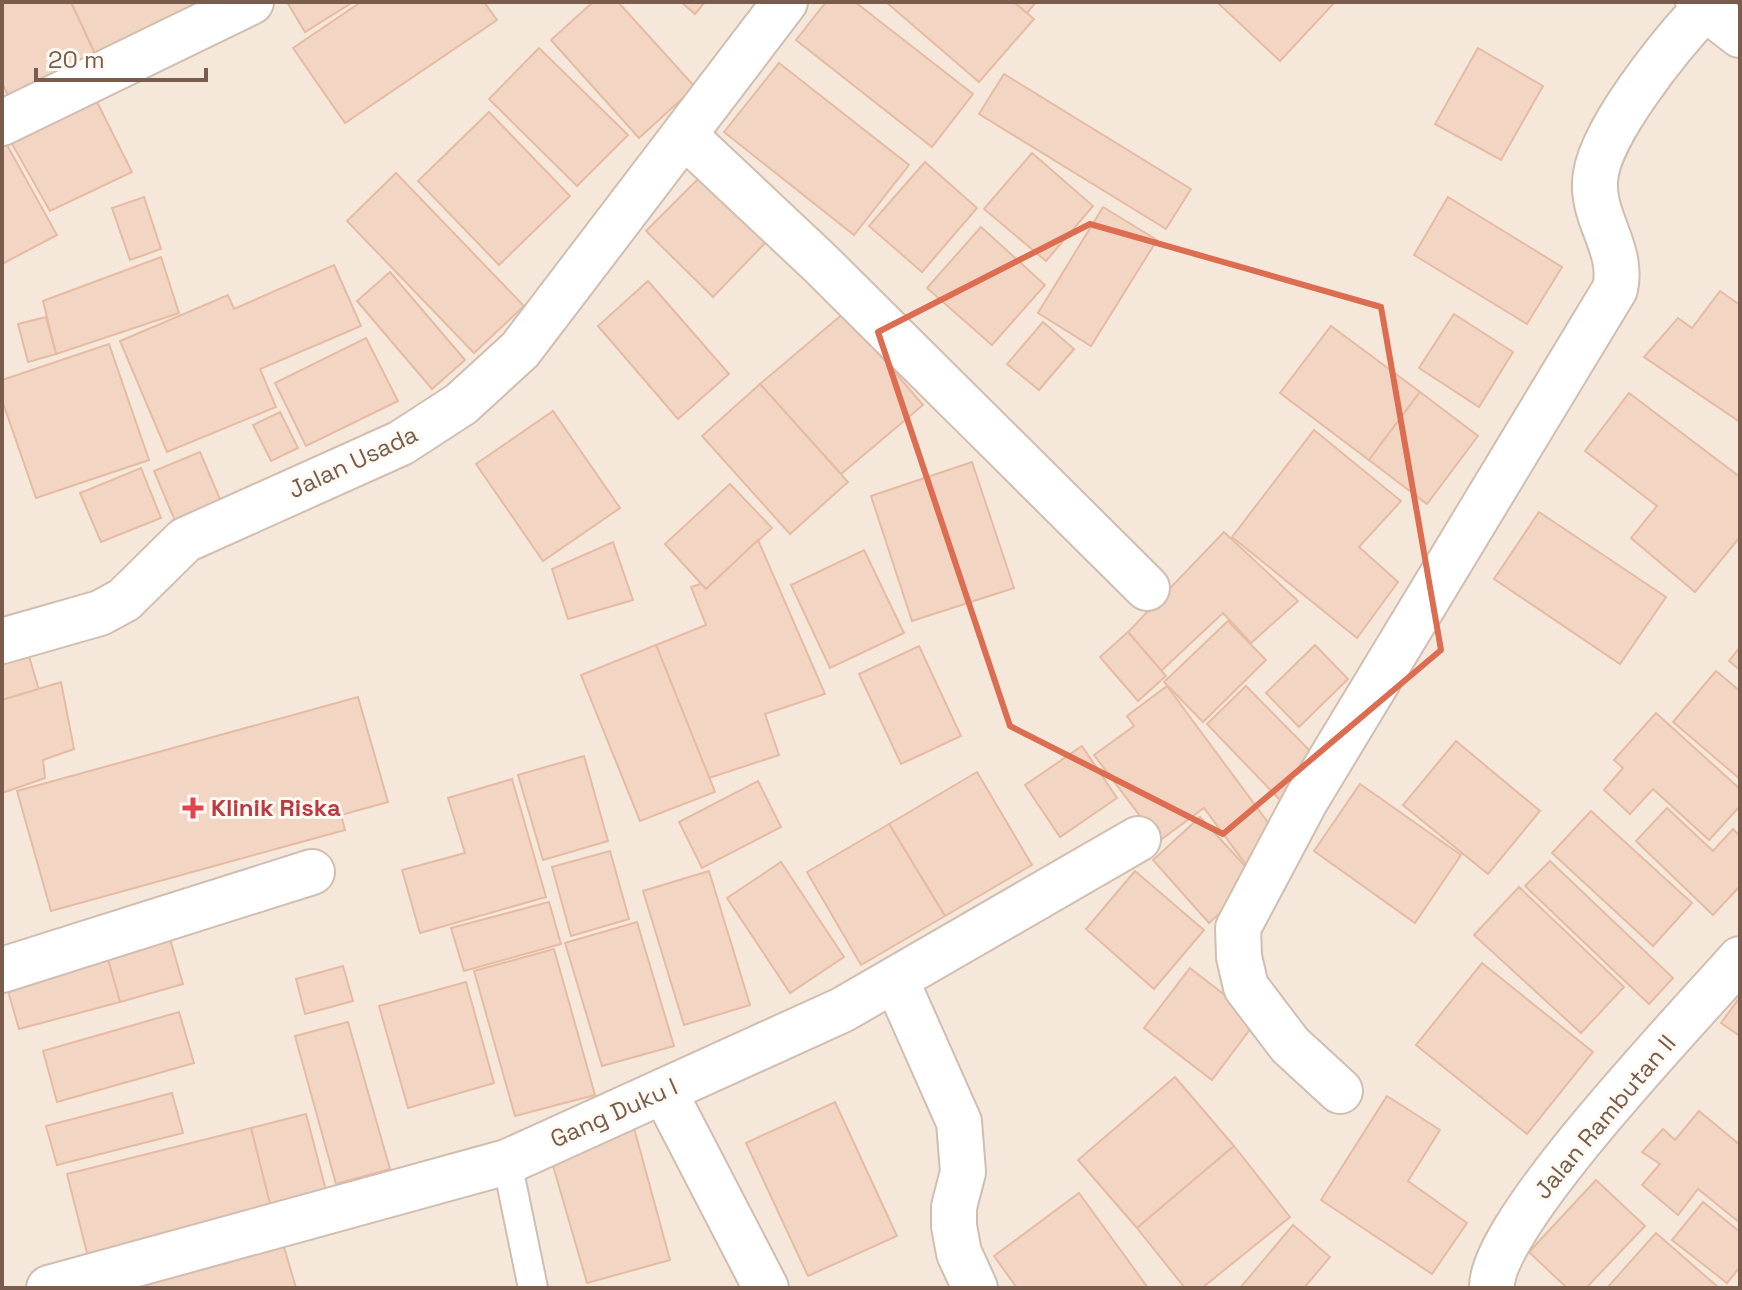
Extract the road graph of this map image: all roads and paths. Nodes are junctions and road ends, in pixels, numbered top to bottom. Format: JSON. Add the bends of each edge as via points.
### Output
{"nodes":[{"id":1,"x":251,"y":2,"type":"edge"},
{"id":2,"x":785,"y":2,"type":"edge"},
{"id":3,"x":1702,"y":5,"type":"edge"},
{"id":4,"x":1740,"y":35,"type":"edge"},
{"id":5,"x":2,"y":123,"type":"edge"},
{"id":6,"x":685,"y":136,"type":"junction"},
{"id":7,"x":1147,"y":588,"type":"dead end"},
{"id":8,"x":2,"y":641,"type":"edge"},
{"id":9,"x":1138,"y":839,"type":"dead end"},
{"id":10,"x":312,"y":872,"type":"dead end"},
{"id":11,"x":1740,"y":959,"type":"edge"},
{"id":12,"x":2,"y":970,"type":"edge"},
{"id":13,"x":896,"y":980,"type":"junction"},
{"id":14,"x":664,"y":1091,"type":"junction"},
{"id":15,"x":1340,"y":1091,"type":"dead end"},
{"id":16,"x":507,"y":1162,"type":"junction"},
{"id":17,"x":49,"y":1288,"type":"edge"},
{"id":18,"x":533,"y":1288,"type":"edge"},
{"id":19,"x":766,"y":1288,"type":"edge"},
{"id":20,"x":975,"y":1288,"type":"edge"},
{"id":21,"x":1492,"y":1288,"type":"edge"}],
"edges":[{"from":1,"to":5,"type":"street"},
{"from":2,"to":6,"type":"street","name":"Jalan Usada"},
{"from":3,"to":4,"type":"street"},
{"from":3,"to":15,"type":"street","via":[[1615,126],[1600,157],[1594,182],[1619,273],[1605,310],[1306,800],[1238,928],[1246,987],[1290,1045]]},
{"from":6,"to":7,"type":"street"},
{"from":6,"to":8,"type":"street","name":"Jalan Usada","via":[[520,350],[461,404],[401,443],[185,540],[124,600],[100,613]]},
{"from":9,"to":13,"type":"street","name":"Gang Duku I"},
{"from":10,"to":12,"type":"street"},
{"from":11,"to":21,"type":"street","name":"Jalan Rambutan II","via":[[1537,1194],[1506,1244]]},
{"from":13,"to":14,"type":"street","name":"Gang Duku I"},
{"from":13,"to":20,"type":"street","via":[[959,1122],[963,1172],[954,1226]]},
{"from":14,"to":16,"type":"street","name":"Gang Duku I"},
{"from":14,"to":19,"type":"street"},
{"from":16,"to":17,"type":"street","name":"Gang Duku I"},
{"from":16,"to":18,"type":"lane"}]}
